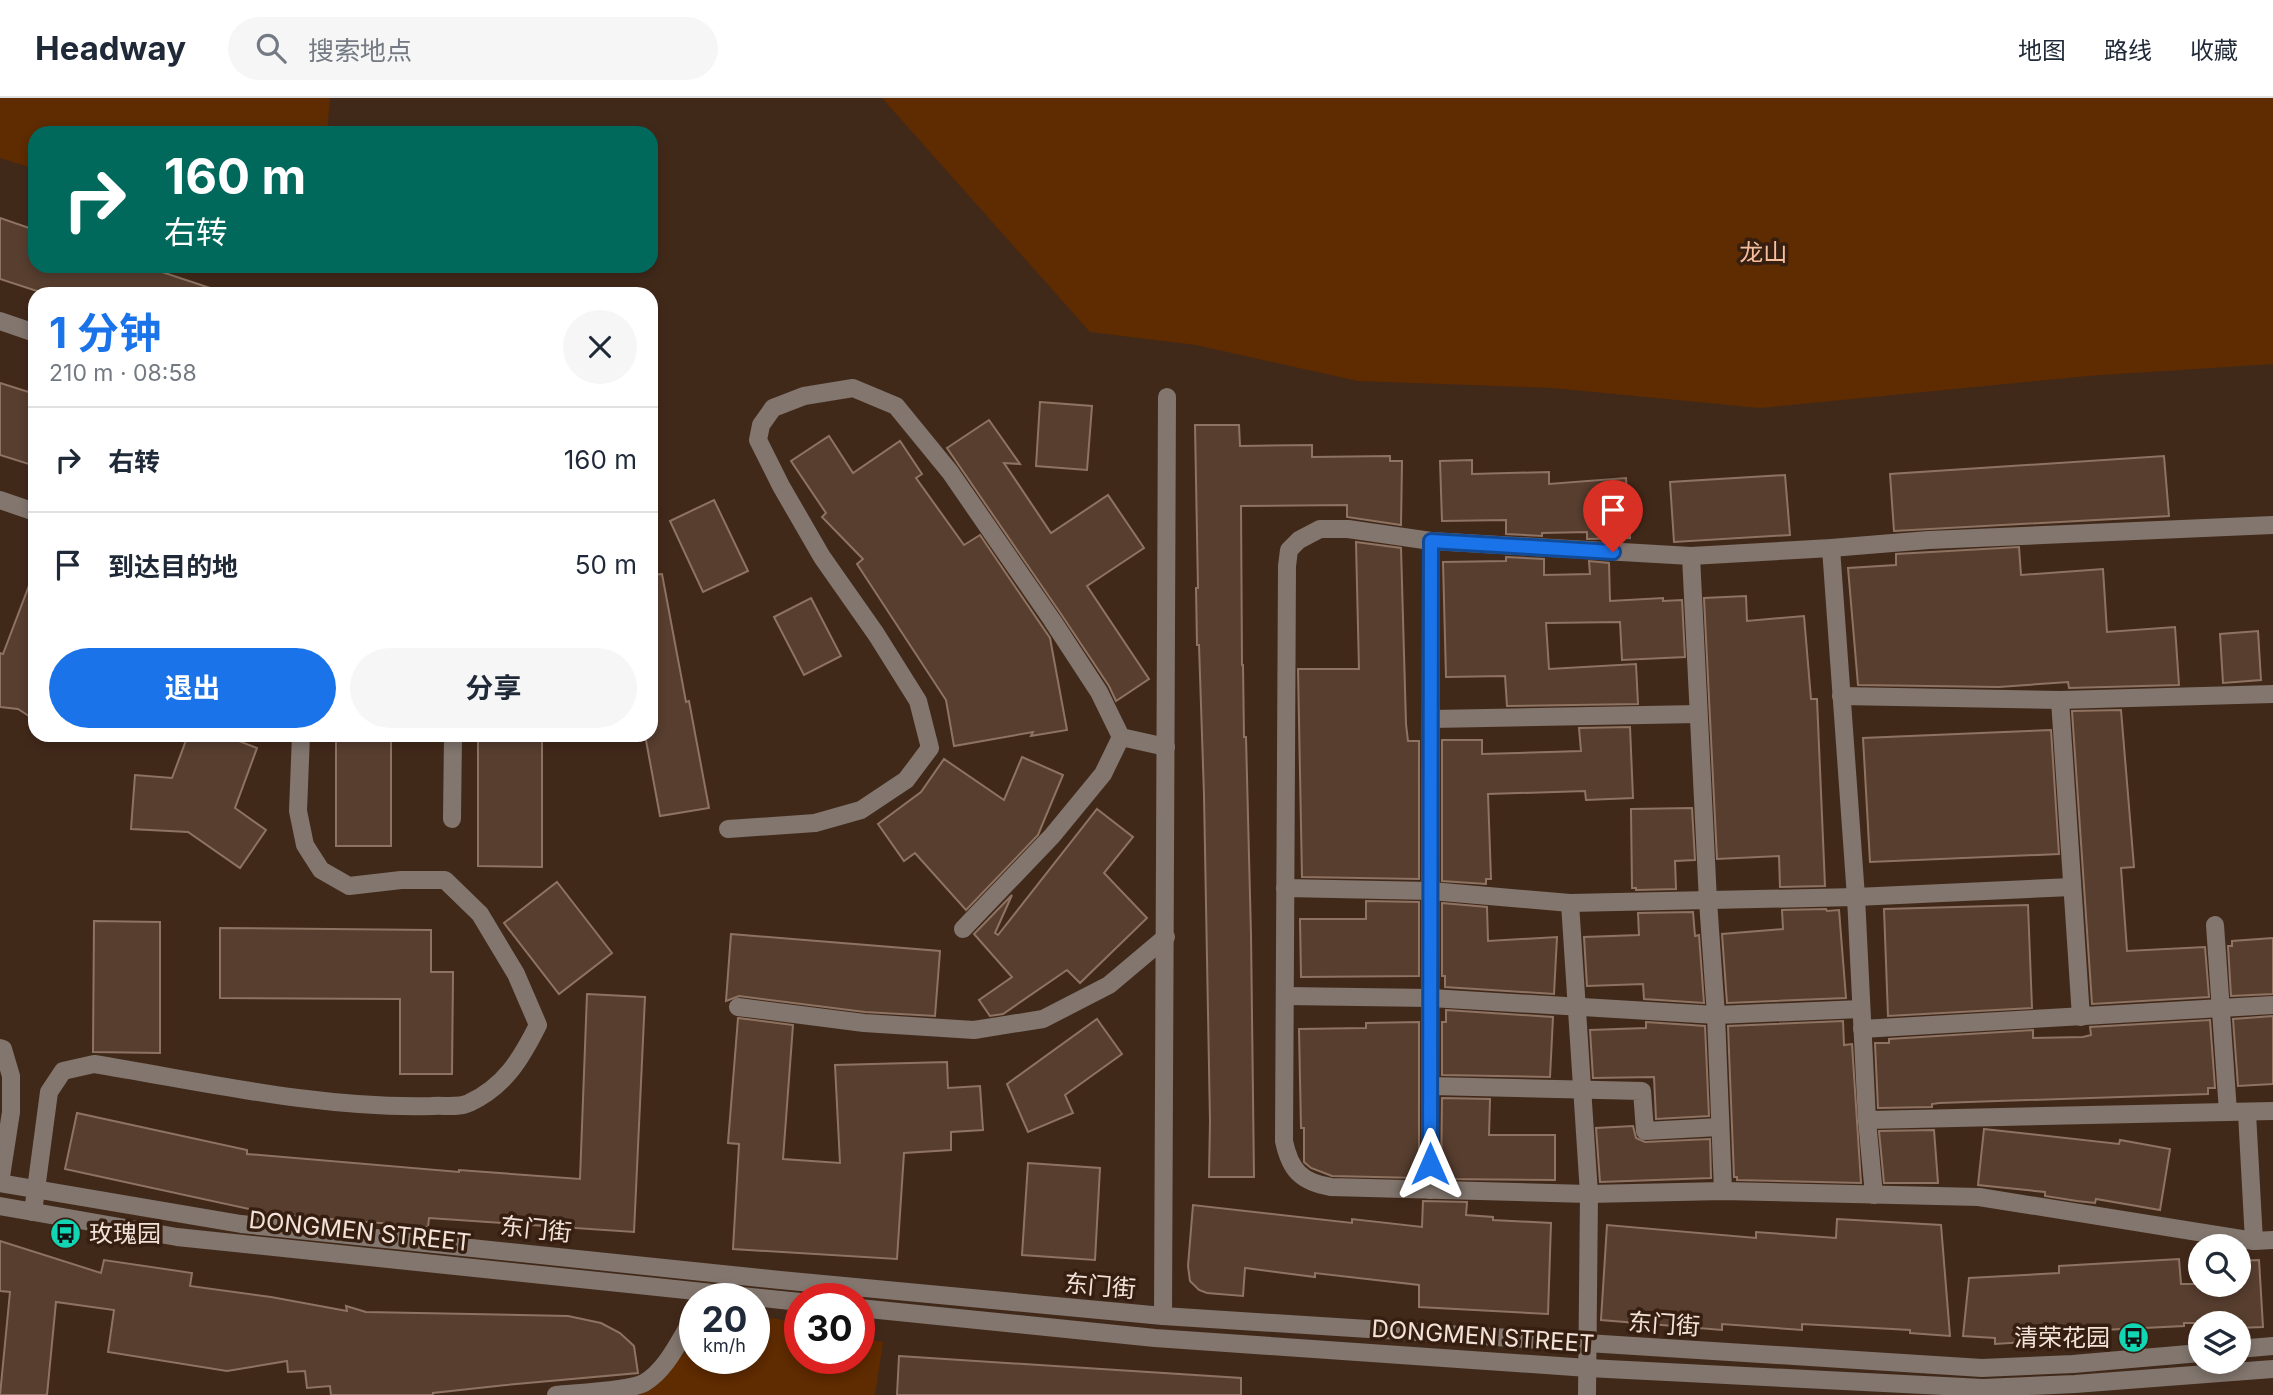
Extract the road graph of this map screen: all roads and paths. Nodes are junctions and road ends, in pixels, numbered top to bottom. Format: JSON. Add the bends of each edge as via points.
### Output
{"nodes":[{"id":1,"x":0,"y":321,"type":"edge"},
{"id":2,"x":28,"y":331,"type":"edge"},
{"id":3,"x":1167,"y":397,"type":"dead end"},
{"id":4,"x":0,"y":500,"type":"edge"},
{"id":5,"x":28,"y":510,"type":"edge"},
{"id":6,"x":2273,"y":525,"type":"edge"},
{"id":7,"x":1431,"y":541,"type":"junction"},
{"id":8,"x":1830,"y":548,"type":"junction"},
{"id":9,"x":1691,"y":556,"type":"junction"},
{"id":10,"x":2273,"y":694,"type":"edge"},
{"id":11,"x":1841,"y":696,"type":"junction"},
{"id":12,"x":2060,"y":700,"type":"junction"},
{"id":13,"x":1698,"y":714,"type":"junction"},
{"id":14,"x":1432,"y":719,"type":"junction"},
{"id":15,"x":1121,"y":737,"type":"junction"},
{"id":16,"x":301,"y":742,"type":"edge"},
{"id":17,"x":453,"y":742,"type":"edge"},
{"id":18,"x":1166,"y":747,"type":"junction"},
{"id":19,"x":452,"y":820,"type":"dead end"},
{"id":20,"x":728,"y":829,"type":"dead end"},
{"id":21,"x":2072,"y":887,"type":"junction"},
{"id":22,"x":1285,"y":888,"type":"junction"},
{"id":23,"x":1431,"y":891,"type":"junction"},
{"id":24,"x":1856,"y":897,"type":"junction"},
{"id":25,"x":1708,"y":901,"type":"junction"},
{"id":26,"x":1570,"y":903,"type":"junction"},
{"id":27,"x":2215,"y":925,"type":"dead end"},
{"id":28,"x":963,"y":929,"type":"dead end"},
{"id":29,"x":1166,"y":937,"type":"junction"},
{"id":30,"x":1285,"y":996,"type":"junction"},
{"id":31,"x":1431,"y":998,"type":"junction"},
{"id":32,"x":2273,"y":1005,"type":"edge"},
{"id":33,"x":1577,"y":1006,"type":"junction"},
{"id":34,"x":738,"y":1007,"type":"dead end"},
{"id":35,"x":1861,"y":1009,"type":"junction"},
{"id":36,"x":2220,"y":1009,"type":"junction"},
{"id":37,"x":1716,"y":1015,"type":"junction"},
{"id":38,"x":2081,"y":1017,"type":"junction"},
{"id":39,"x":1862,"y":1029,"type":"junction"},
{"id":40,"x":0,"y":1048,"type":"edge"},
{"id":41,"x":1431,"y":1086,"type":"junction"},
{"id":42,"x":1582,"y":1090,"type":"junction"},
{"id":43,"x":2273,"y":1111,"type":"edge"},
{"id":44,"x":2228,"y":1112,"type":"junction"},
{"id":45,"x":2247,"y":1113,"type":"junction"},
{"id":46,"x":1867,"y":1120,"type":"junction"},
{"id":47,"x":1719,"y":1127,"type":"junction"},
{"id":48,"x":0,"y":1183,"type":"edge"},
{"id":49,"x":36,"y":1190,"type":"junction"},
{"id":50,"x":1430,"y":1190,"type":"junction"},
{"id":51,"x":1723,"y":1192,"type":"junction"},
{"id":52,"x":1589,"y":1194,"type":"junction"},
{"id":53,"x":1874,"y":1195,"type":"junction"},
{"id":54,"x":0,"y":1206,"type":"edge"},
{"id":55,"x":33,"y":1212,"type":"junction"},
{"id":56,"x":2273,"y":1240,"type":"edge"},
{"id":57,"x":2254,"y":1241,"type":"junction"},
{"id":58,"x":780,"y":1280,"type":"junction"},
{"id":59,"x":770,"y":1283,"type":"edge"},
{"id":60,"x":679,"y":1292,"type":"edge"},
{"id":61,"x":875,"y":1310,"type":"edge"},
{"id":62,"x":1163,"y":1316,"type":"junction"},
{"id":63,"x":679,"y":1342,"type":"edge"},
{"id":64,"x":1587,"y":1343,"type":"junction"},
{"id":65,"x":2273,"y":1346,"type":"edge"},
{"id":66,"x":2251,"y":1348,"type":"edge"},
{"id":67,"x":2188,"y":1354,"type":"edge"},
{"id":68,"x":2073,"y":1364,"type":"junction"},
{"id":69,"x":1588,"y":1368,"type":"junction"},
{"id":70,"x":1982,"y":1368,"type":"junction"},
{"id":71,"x":2273,"y":1368,"type":"edge"},
{"id":72,"x":2075,"y":1390,"type":"edge"},
{"id":73,"x":1983,"y":1391,"type":"edge"},
{"id":74,"x":556,"y":1395,"type":"edge"},
{"id":75,"x":1587,"y":1395,"type":"edge"}],
"edges":[{"from":1,"to":2,"type":"street"},
{"from":3,"to":18,"type":"street"},
{"from":4,"to":5,"type":"street"},
{"from":6,"to":8,"type":"street"},
{"from":7,"to":9,"type":"street"},
{"from":7,"to":14,"type":"street"},
{"from":7,"to":22,"type":"street","via":[[1320,529],[1289,550]]},
{"from":8,"to":9,"type":"street"},
{"from":8,"to":11,"type":"street"},
{"from":9,"to":13,"type":"street"},
{"from":10,"to":12,"type":"street"},
{"from":11,"to":12,"type":"street"},
{"from":11,"to":24,"type":"street"},
{"from":12,"to":21,"type":"street"},
{"from":13,"to":14,"type":"street"},
{"from":13,"to":25,"type":"street"},
{"from":14,"to":23,"type":"street"},
{"from":15,"to":18,"type":"street"},
{"from":15,"to":20,"type":"street","via":[[1099,692],[1052,620],[950,472],[896,407],[853,388],[804,396],[773,408],[761,425],[758,440],[821,557],[918,701],[930,748],[906,780],[861,810],[815,823]]},
{"from":15,"to":28,"type":"street","via":[[1103,774],[1052,836]]},
{"from":16,"to":49,"type":"street","via":[[298,811],[305,845],[321,870],[349,886],[445,880],[480,914],[516,974],[538,1025],[524,1052],[499,1086],[466,1105],[402,1107],[314,1100],[94,1063],[63,1071],[49,1091]]},
{"from":17,"to":19,"type":"street"},
{"from":18,"to":29,"type":"street"},
{"from":21,"to":24,"type":"street"},
{"from":21,"to":38,"type":"street"},
{"from":22,"to":23,"type":"street"},
{"from":22,"to":30,"type":"street"},
{"from":23,"to":26,"type":"street"},
{"from":23,"to":31,"type":"street"},
{"from":24,"to":25,"type":"street"},
{"from":24,"to":35,"type":"street"},
{"from":25,"to":26,"type":"street"},
{"from":25,"to":37,"type":"street"},
{"from":26,"to":33,"type":"street"},
{"from":27,"to":36,"type":"street"},
{"from":29,"to":34,"type":"street","via":[[1109,985],[1043,1019],[974,1030],[864,1023]]},
{"from":29,"to":62,"type":"street"},
{"from":30,"to":31,"type":"street"},
{"from":30,"to":50,"type":"street","via":[[1284,1141],[1294,1167],[1315,1184],[1331,1187]]},
{"from":31,"to":33,"type":"street"},
{"from":31,"to":41,"type":"street"},
{"from":32,"to":36,"type":"street"},
{"from":33,"to":37,"type":"street"},
{"from":33,"to":42,"type":"street"},
{"from":35,"to":37,"type":"street"},
{"from":35,"to":39,"type":"street"},
{"from":36,"to":38,"type":"street"},
{"from":36,"to":44,"type":"street"},
{"from":37,"to":47,"type":"street"},
{"from":38,"to":39,"type":"street"},
{"from":39,"to":46,"type":"street"},
{"from":40,"to":48,"type":"street","via":[[11,1076],[11,1112]]},
{"from":41,"to":42,"type":"street"},
{"from":41,"to":50,"type":"street"},
{"from":42,"to":47,"type":"street","via":[[1642,1091],[1645,1130]]},
{"from":42,"to":52,"type":"street"},
{"from":43,"to":45,"type":"street"},
{"from":44,"to":45,"type":"street"},
{"from":44,"to":46,"type":"street"},
{"from":45,"to":57,"type":"street"},
{"from":46,"to":53,"type":"street"},
{"from":47,"to":51,"type":"street"},
{"from":48,"to":49,"type":"street","name":"东门街"},
{"from":49,"to":55,"type":"street"},
{"from":49,"to":58,"type":"street","name":"东门街","via":[[241,1224]]},
{"from":50,"to":52,"type":"street"},
{"from":51,"to":52,"type":"street"},
{"from":51,"to":53,"type":"street"},
{"from":52,"to":64,"type":"street"},
{"from":53,"to":57,"type":"street","via":[[1979,1197]]},
{"from":54,"to":55,"type":"street","name":"DONGMEN STREET"},
{"from":55,"to":60,"type":"street","name":"DONGMEN STREET","via":[[177,1237]]},
{"from":56,"to":57,"type":"street"},
{"from":58,"to":59,"type":"street"},
{"from":58,"to":62,"type":"street","name":"东门街"},
{"from":61,"to":69,"type":"street","name":"DONGMEN STREET","via":[[1155,1338]]},
{"from":62,"to":64,"type":"street","name":"东门街"},
{"from":63,"to":74,"type":"street","via":[[666,1363],[643,1384]]},
{"from":64,"to":69,"type":"street"},
{"from":64,"to":70,"type":"street","name":"东门街"},
{"from":65,"to":66,"type":"street"},
{"from":67,"to":68,"type":"street","name":"东门街"},
{"from":68,"to":70,"type":"street","name":"东门街"},
{"from":68,"to":72,"type":"street"},
{"from":69,"to":73,"type":"street","name":"DONGMEN STREET"},
{"from":69,"to":75,"type":"street"},
{"from":70,"to":73,"type":"street"},
{"from":71,"to":72,"type":"street","name":"DONGMEN STREET"},
{"from":72,"to":73,"type":"street","name":"DONGMEN STREET"}]}
